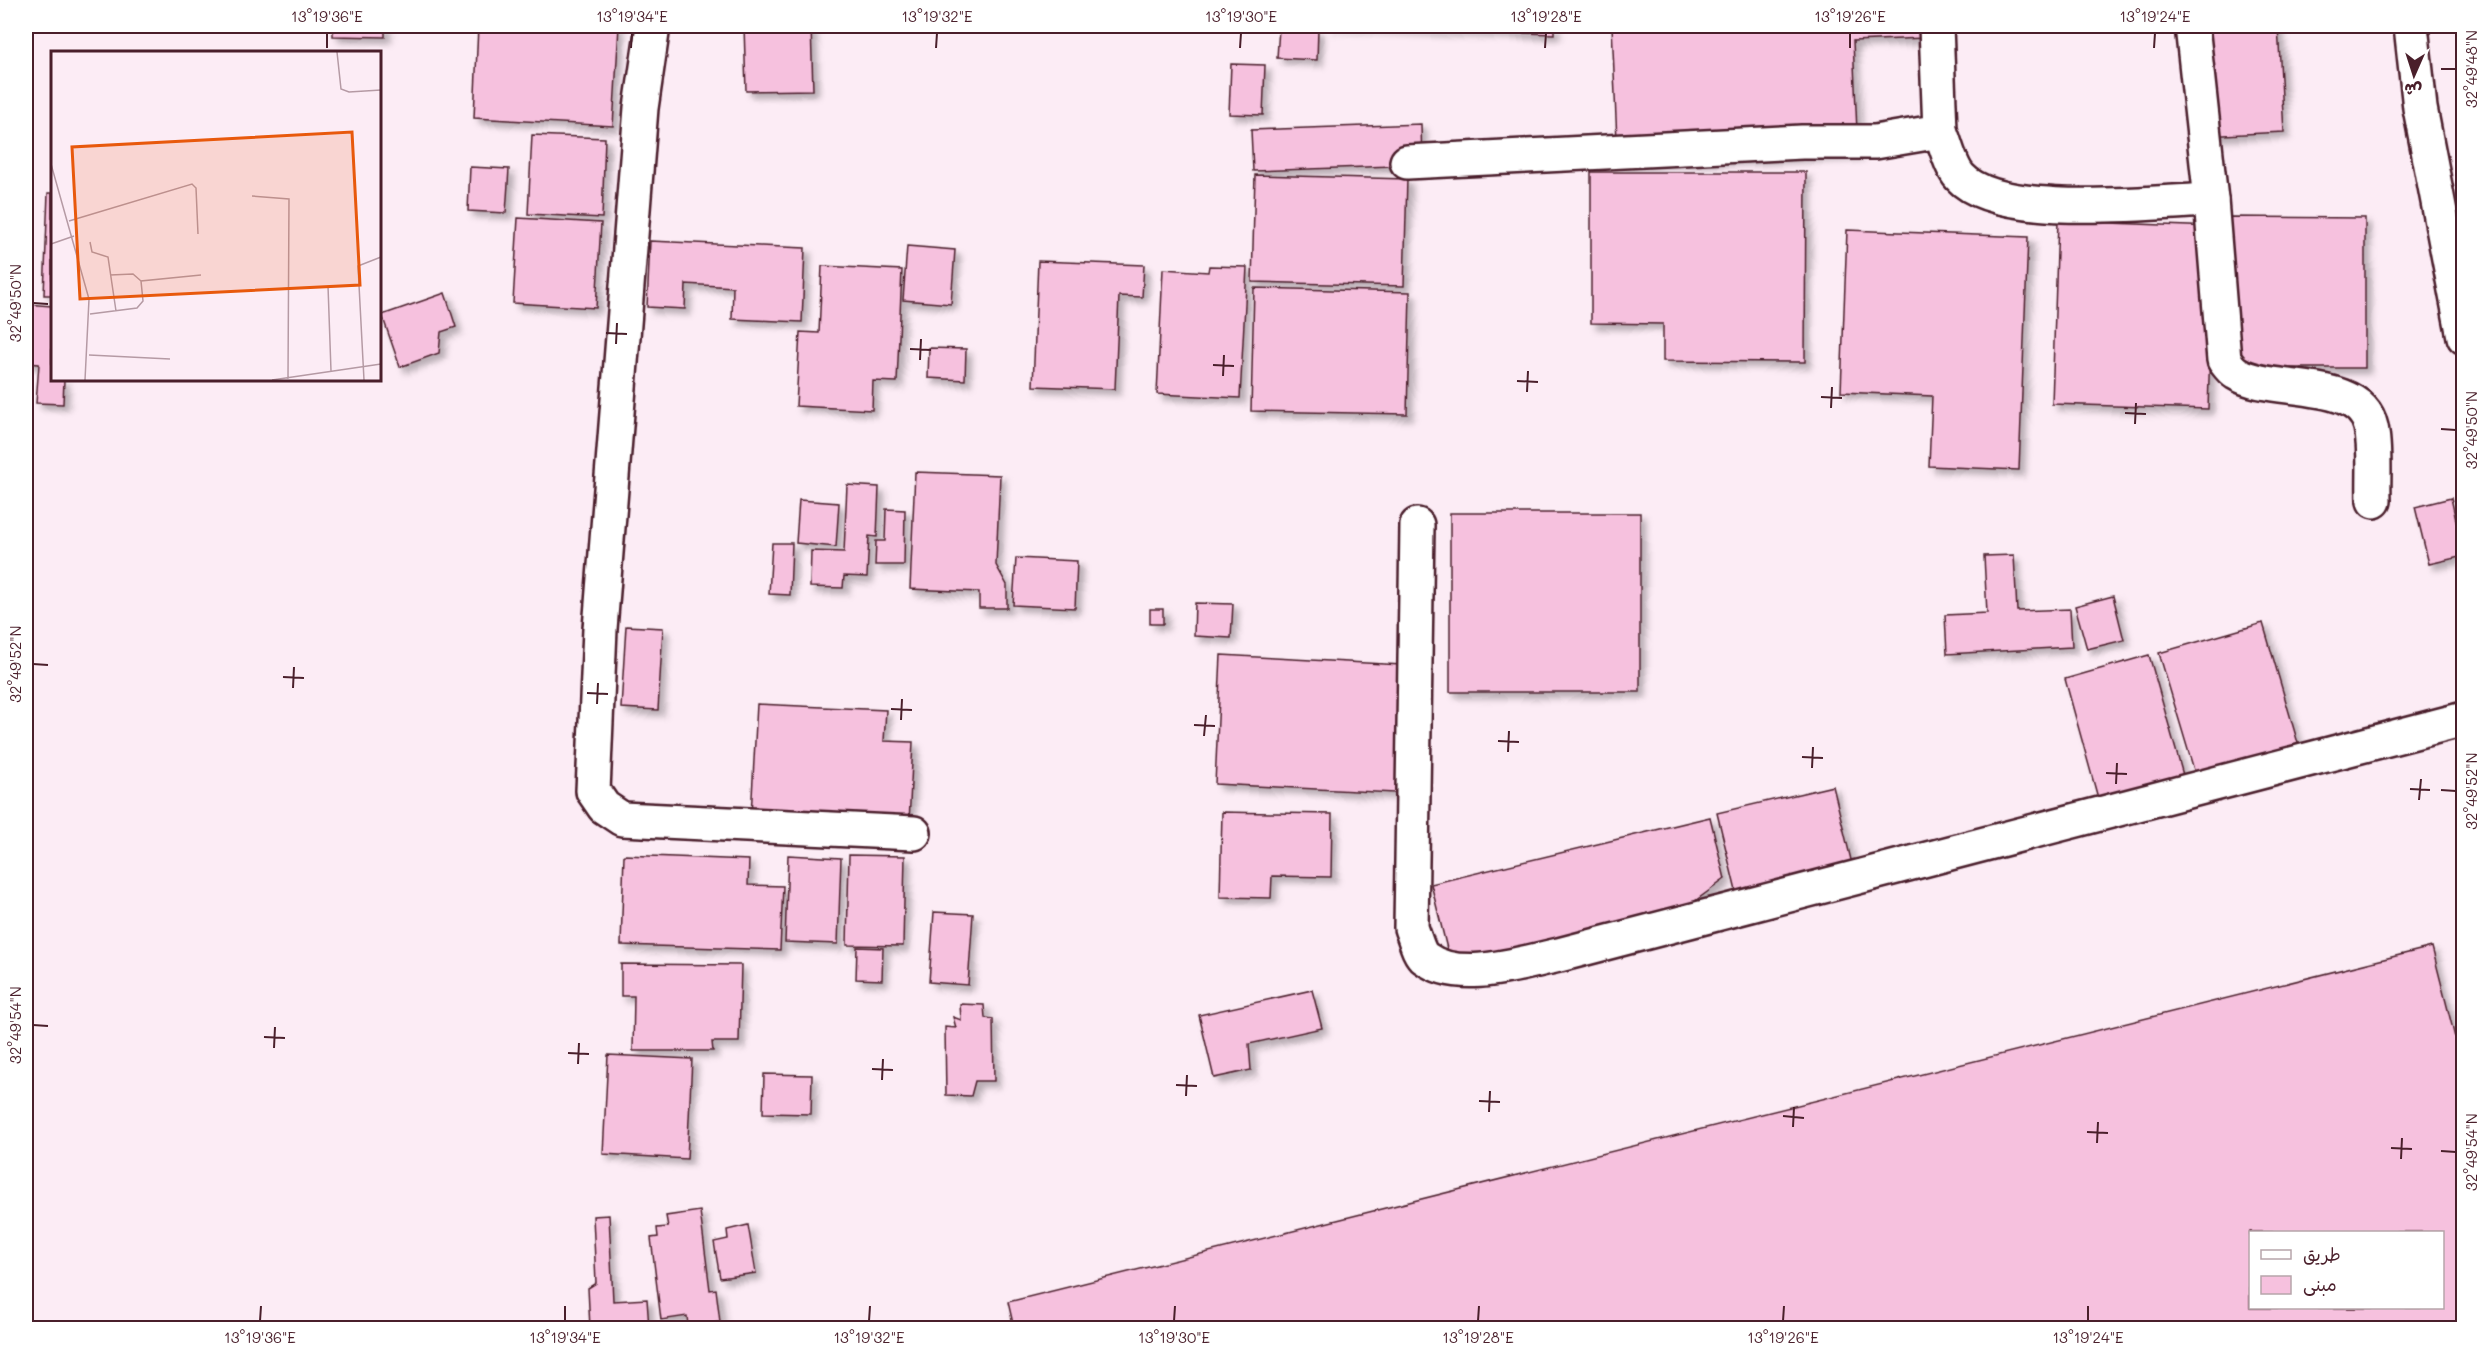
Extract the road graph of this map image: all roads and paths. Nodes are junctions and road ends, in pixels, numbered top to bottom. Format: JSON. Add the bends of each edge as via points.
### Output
{"nodes":[{"id":1,"x":652,"y":26,"type":"edge"},
{"id":2,"x":1936,"y":26,"type":"edge"},
{"id":3,"x":2192,"y":26,"type":"edge"},
{"id":4,"x":2411,"y":26,"type":"edge"},
{"id":5,"x":1940,"y":131,"type":"junction"},
{"id":6,"x":1407,"y":162,"type":"dead end"},
{"id":7,"x":2211,"y":200,"type":"junction"},
{"id":8,"x":2463,"y":337,"type":"edge"},
{"id":9,"x":2374,"y":501,"type":"dead end"},
{"id":10,"x":1417,"y":525,"type":"dead end"},
{"id":11,"x":2463,"y":719,"type":"edge"},
{"id":12,"x":914,"y":833,"type":"dead end"}],
"edges":[{"from":1,"to":12,"type":"street","via":[[640,120],[600,629],[593,791],[604,807],[622,819]]},
{"from":2,"to":5,"type":"street"},
{"from":3,"to":7,"type":"street"},
{"from":4,"to":8,"type":"street","via":[[2420,108]]},
{"from":5,"to":6,"type":"street","via":[[1875,142],[1802,142]]},
{"from":5,"to":7,"type":"street","via":[[1959,175],[1970,186],[2011,199],[2064,206]]},
{"from":7,"to":9,"type":"street","via":[[2224,360],[2235,373],[2247,378],[2325,390],[2362,410],[2371,425]]},
{"from":10,"to":11,"type":"street","via":[[1412,928],[1423,957],[1444,968],[1480,971],[1559,955]]}]}
